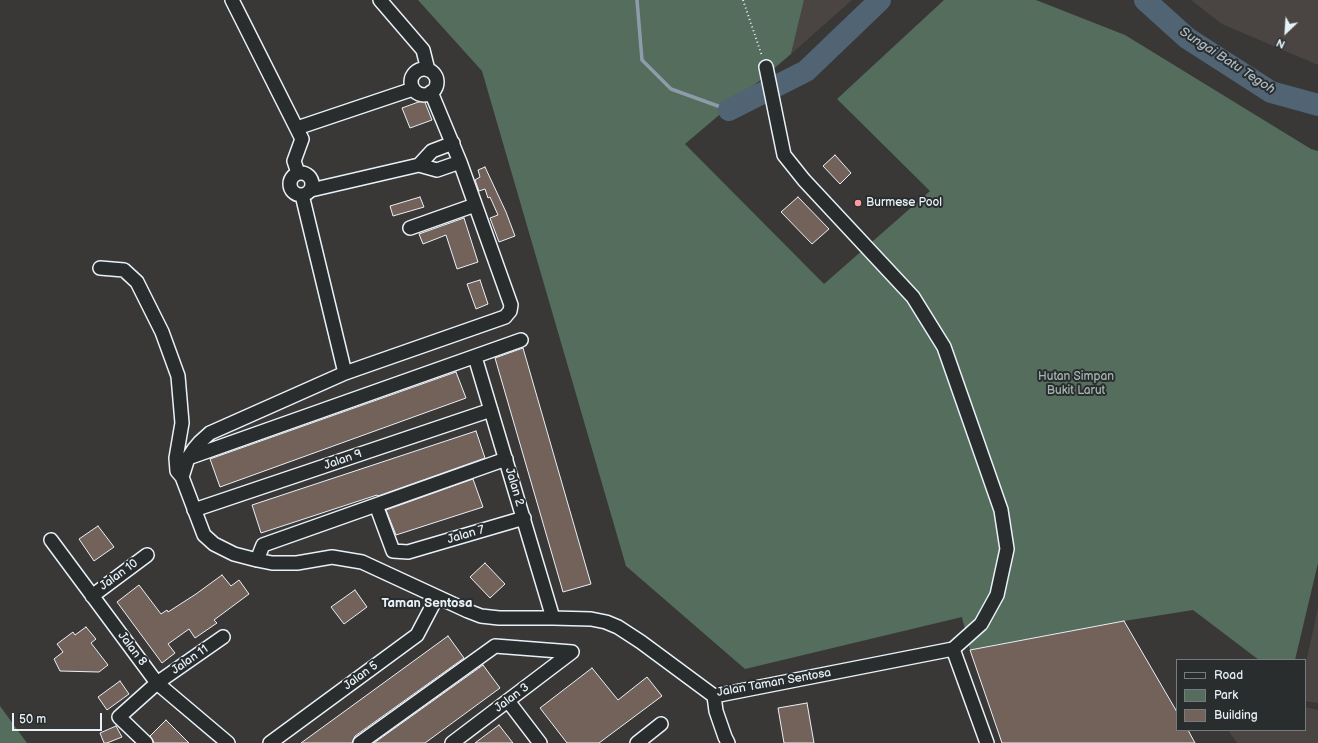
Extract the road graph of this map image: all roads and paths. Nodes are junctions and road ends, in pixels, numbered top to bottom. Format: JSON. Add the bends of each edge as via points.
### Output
{"nodes":[{"id":1,"x":232,"y":0,"type":"edge"},
{"id":2,"x":380,"y":0,"type":"edge"},
{"id":3,"x":744,"y":0,"type":"edge"},
{"id":4,"x":766,"y":67,"type":"joint"},
{"id":5,"x":428,"y":70,"type":"junction"},
{"id":6,"x":413,"y":88,"type":"junction"},
{"id":7,"x":431,"y":92,"type":"junction"},
{"id":8,"x":297,"y":128,"type":"junction"},
{"id":9,"x":453,"y":143,"type":"junction"},
{"id":10,"x":460,"y":162,"type":"junction"},
{"id":11,"x":419,"y":165,"type":"junction"},
{"id":12,"x":298,"y":173,"type":"junction"},
{"id":13,"x":306,"y":193,"type":"junction"},
{"id":14,"x":475,"y":205,"type":"junction"},
{"id":15,"x":410,"y":228,"type":"dead end"},
{"id":16,"x":100,"y":268,"type":"dead end"},
{"id":17,"x":521,"y":340,"type":"dead end"},
{"id":18,"x":475,"y":356,"type":"junction"},
{"id":19,"x":345,"y":373,"type":"junction"},
{"id":20,"x":491,"y":410,"type":"junction"},
{"id":21,"x":188,"y":458,"type":"junction"},
{"id":22,"x":506,"y":459,"type":"junction"},
{"id":23,"x":182,"y":477,"type":"junction"},
{"id":24,"x":376,"y":505,"type":"junction"},
{"id":25,"x":194,"y":510,"type":"junction"},
{"id":26,"x":524,"y":518,"type":"junction"},
{"id":27,"x":51,"y":540,"type":"dead end"},
{"id":28,"x":147,"y":555,"type":"dead end"},
{"id":29,"x":257,"y":560,"type":"junction"},
{"id":30,"x":92,"y":596,"type":"junction"},
{"id":31,"x":436,"y":596,"type":"junction"},
{"id":32,"x":553,"y":618,"type":"junction"},
{"id":33,"x":223,"y":637,"type":"dead end"},
{"id":34,"x":953,"y":649,"type":"junction"},
{"id":35,"x":157,"y":683,"type":"junction"},
{"id":36,"x":714,"y":696,"type":"junction"},
{"id":37,"x":508,"y":701,"type":"junction"},
{"id":38,"x":661,"y":724,"type":"dead end"},
{"id":39,"x":146,"y":743,"type":"edge"},
{"id":40,"x":228,"y":743,"type":"edge"},
{"id":41,"x":270,"y":743,"type":"edge"},
{"id":42,"x":360,"y":743,"type":"edge"},
{"id":43,"x":452,"y":743,"type":"edge"},
{"id":44,"x":540,"y":743,"type":"edge"},
{"id":45,"x":637,"y":743,"type":"edge"},
{"id":46,"x":728,"y":743,"type":"edge"},
{"id":47,"x":987,"y":743,"type":"edge"}],
"edges":[{"from":1,"to":8,"type":"street"},
{"from":2,"to":5,"type":"street","via":[[423,50]]},
{"from":3,"to":4,"type":"path"},
{"from":4,"to":34,"type":"street","via":[[784,155],[804,180],[913,297],[944,347],[1002,510],[1007,549],[997,595],[981,624]]},
{"from":5,"to":6,"type":"street","via":[[420,69],[414,74],[411,81]]},
{"from":5,"to":7,"type":"street","via":[[435,75],[436,83]]},
{"from":6,"to":7,"type":"street","via":[[419,94]]},
{"from":6,"to":8,"type":"street"},
{"from":7,"to":9,"type":"street"},
{"from":8,"to":12,"type":"street","via":[[302,139],[294,161]]},
{"from":9,"to":10,"type":"street"},
{"from":9,"to":11,"type":"street","via":[[432,151]]},
{"from":10,"to":11,"type":"street","via":[[437,170]]},
{"from":10,"to":14,"type":"street"},
{"from":11,"to":13,"type":"street"},
{"from":12,"to":13,"type":"street","via":[[309,176],[312,183]]},
{"from":12,"to":13,"type":"street","via":[[292,177],[289,184],[292,192]]},
{"from":13,"to":19,"type":"street"},
{"from":14,"to":15,"type":"street"},
{"from":14,"to":19,"type":"street","via":[[511,305],[510,311],[505,317]]},
{"from":16,"to":23,"type":"street","name":"Jalan Taman Sentosa","via":[[124,270],[138,282],[162,332],[178,376],[182,423],[176,458],[177,471]]},
{"from":17,"to":18,"type":"street"},
{"from":18,"to":20,"type":"street","name":"Jalan 2"},
{"from":18,"to":21,"type":"street"},
{"from":19,"to":21,"type":"street","via":[[210,433]]},
{"from":20,"to":22,"type":"street","name":"Jalan 2"},
{"from":20,"to":25,"type":"street","name":"Jalan 9"},
{"from":21,"to":23,"type":"street"},
{"from":22,"to":24,"type":"street"},
{"from":22,"to":26,"type":"street","name":"Jalan 2"},
{"from":23,"to":25,"type":"street","name":"Jalan Taman Sentosa"},
{"from":24,"to":26,"type":"street","name":"Jalan 7","via":[[392,550],[408,552]]},
{"from":24,"to":29,"type":"street","via":[[263,544]]},
{"from":25,"to":29,"type":"street","name":"Jalan Taman Sentosa","via":[[204,535],[214,544],[234,554]]},
{"from":26,"to":32,"type":"street","name":"Jalan 2"},
{"from":27,"to":30,"type":"street","name":"Jalan 8"},
{"from":28,"to":30,"type":"street","name":"Jalan 10"},
{"from":29,"to":31,"type":"street","name":"Jalan Taman Sentosa","via":[[296,563],[332,557],[362,562]]},
{"from":30,"to":35,"type":"street","name":"Jalan 8"},
{"from":31,"to":32,"type":"street","name":"Jalan Taman Sentosa","via":[[481,616]]},
{"from":31,"to":41,"type":"street","name":"Jalan 5","via":[[417,635]]},
{"from":32,"to":36,"type":"street","name":"Jalan Taman Sentosa","via":[[606,622],[618,627]]},
{"from":33,"to":35,"type":"street","name":"Jalan 11"},
{"from":34,"to":36,"type":"street","name":"Jalan Taman Sentosa"},
{"from":34,"to":47,"type":"street"},
{"from":35,"to":39,"type":"street","name":"Jalan 11","via":[[119,717]]},
{"from":35,"to":40,"type":"street","name":"Jalan 8"},
{"from":36,"to":46,"type":"street","via":[[716,711]]},
{"from":37,"to":42,"type":"street","name":"Jalan 3","via":[[572,652],[495,646]]},
{"from":37,"to":43,"type":"street","name":"Jalan 3"},
{"from":37,"to":44,"type":"street"},
{"from":38,"to":45,"type":"street"}]}
